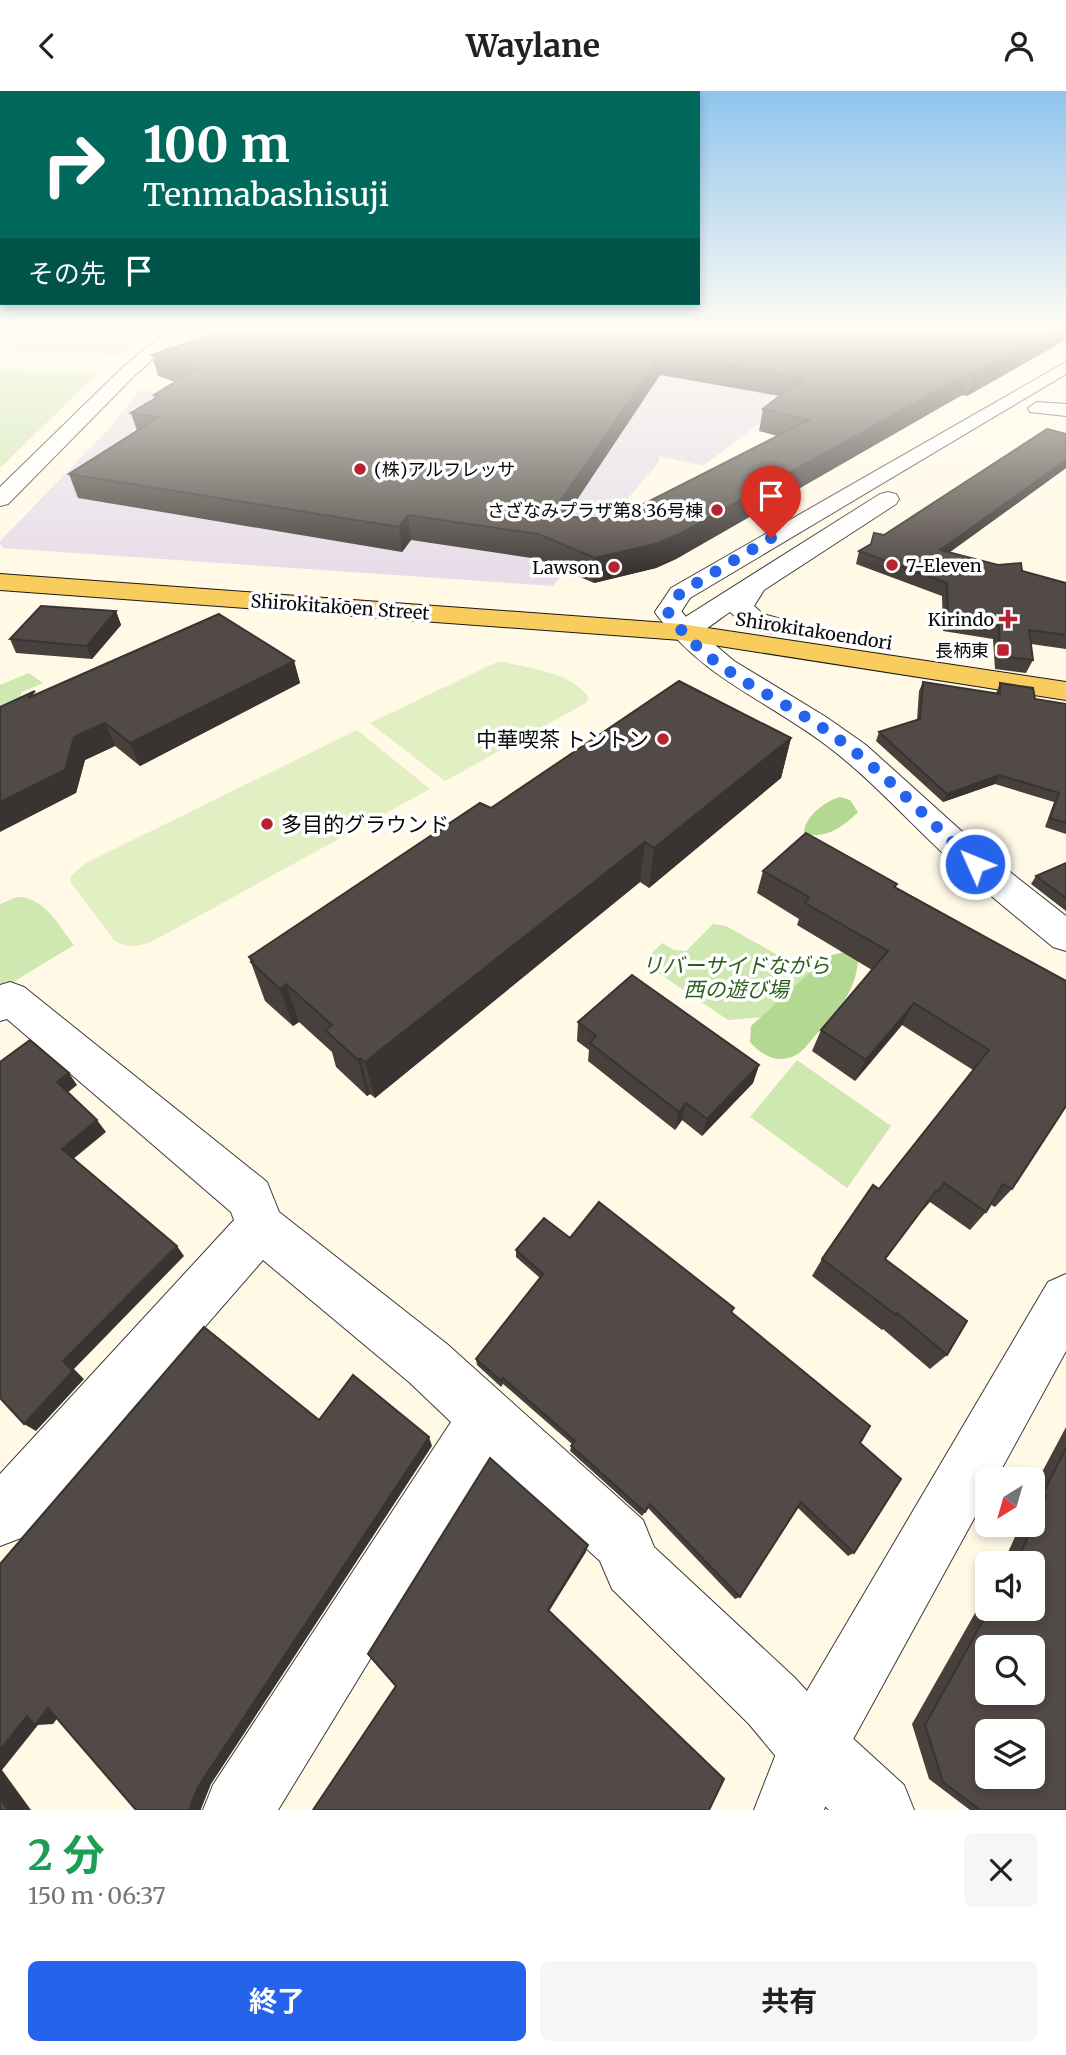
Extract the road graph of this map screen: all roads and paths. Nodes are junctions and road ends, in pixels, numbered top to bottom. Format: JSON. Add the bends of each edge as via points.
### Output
{"nodes":[{"id":1,"x":91,"y":408,"type":"edge"},
{"id":2,"x":996,"y":408,"type":"edge"},
{"id":3,"x":1037,"y":408,"type":"edge"},
{"id":4,"x":1040,"y":408,"type":"edge"},
{"id":5,"x":1066,"y":410,"type":"edge"},
{"id":6,"x":993,"y":435,"type":"dead end"},
{"id":7,"x":901,"y":491,"type":"dead end"},
{"id":8,"x":0,"y":499,"type":"edge"},
{"id":9,"x":0,"y":565,"type":"edge"},
{"id":10,"x":0,"y":582,"type":"edge"},
{"id":11,"x":753,"y":587,"type":"junction"},
{"id":12,"x":685,"y":620,"type":"junction"},
{"id":13,"x":776,"y":626,"type":"junction"},
{"id":14,"x":1066,"y":669,"type":"edge"},
{"id":15,"x":1066,"y":691,"type":"edge"},
{"id":16,"x":1066,"y":937,"type":"edge"},
{"id":17,"x":0,"y":1005,"type":"edge"},
{"id":18,"x":260,"y":1227,"type":"junction"},
{"id":19,"x":1066,"y":1300,"type":"edge"},
{"id":20,"x":485,"y":1418,"type":"junction"},
{"id":21,"x":0,"y":1517,"type":"edge"},
{"id":22,"x":812,"y":1747,"type":"junction"},
{"id":23,"x":238,"y":1810,"type":"edge"},
{"id":24,"x":789,"y":1810,"type":"edge"},
{"id":25,"x":879,"y":1810,"type":"edge"}],
"edges":[{"from":1,"to":8,"type":"street"},
{"from":2,"to":12,"type":"street","via":[[680,593]]},
{"from":3,"to":6,"type":"street"},
{"from":4,"to":5,"type":"street"},
{"from":7,"to":11,"type":"street"},
{"from":9,"to":12,"type":"main road","name":"Shirokitakōen Street"},
{"from":10,"to":12,"type":"main road","name":"Shirokitakōen Street"},
{"from":11,"to":12,"type":"street"},
{"from":11,"to":13,"type":"street","via":[[740,607],[754,620]]},
{"from":12,"to":13,"type":"main road","name":"Shirokitakoendori"},
{"from":12,"to":15,"type":"main road","name":"Shirokitakoendori"},
{"from":12,"to":16,"type":"street","via":[[709,658],[836,738],[975,864]]},
{"from":13,"to":14,"type":"main road","name":"Shirokitakoendori"},
{"from":17,"to":18,"type":"street","via":[[9,998],[250,1198]]},
{"from":18,"to":20,"type":"street","via":[[428,1363]]},
{"from":18,"to":21,"type":"street"},
{"from":19,"to":22,"type":"street"},
{"from":20,"to":22,"type":"street","via":[[622,1541],[633,1568],[772,1701]]},
{"from":20,"to":23,"type":"street"},
{"from":22,"to":24,"type":"street"},
{"from":22,"to":25,"type":"street"}]}
